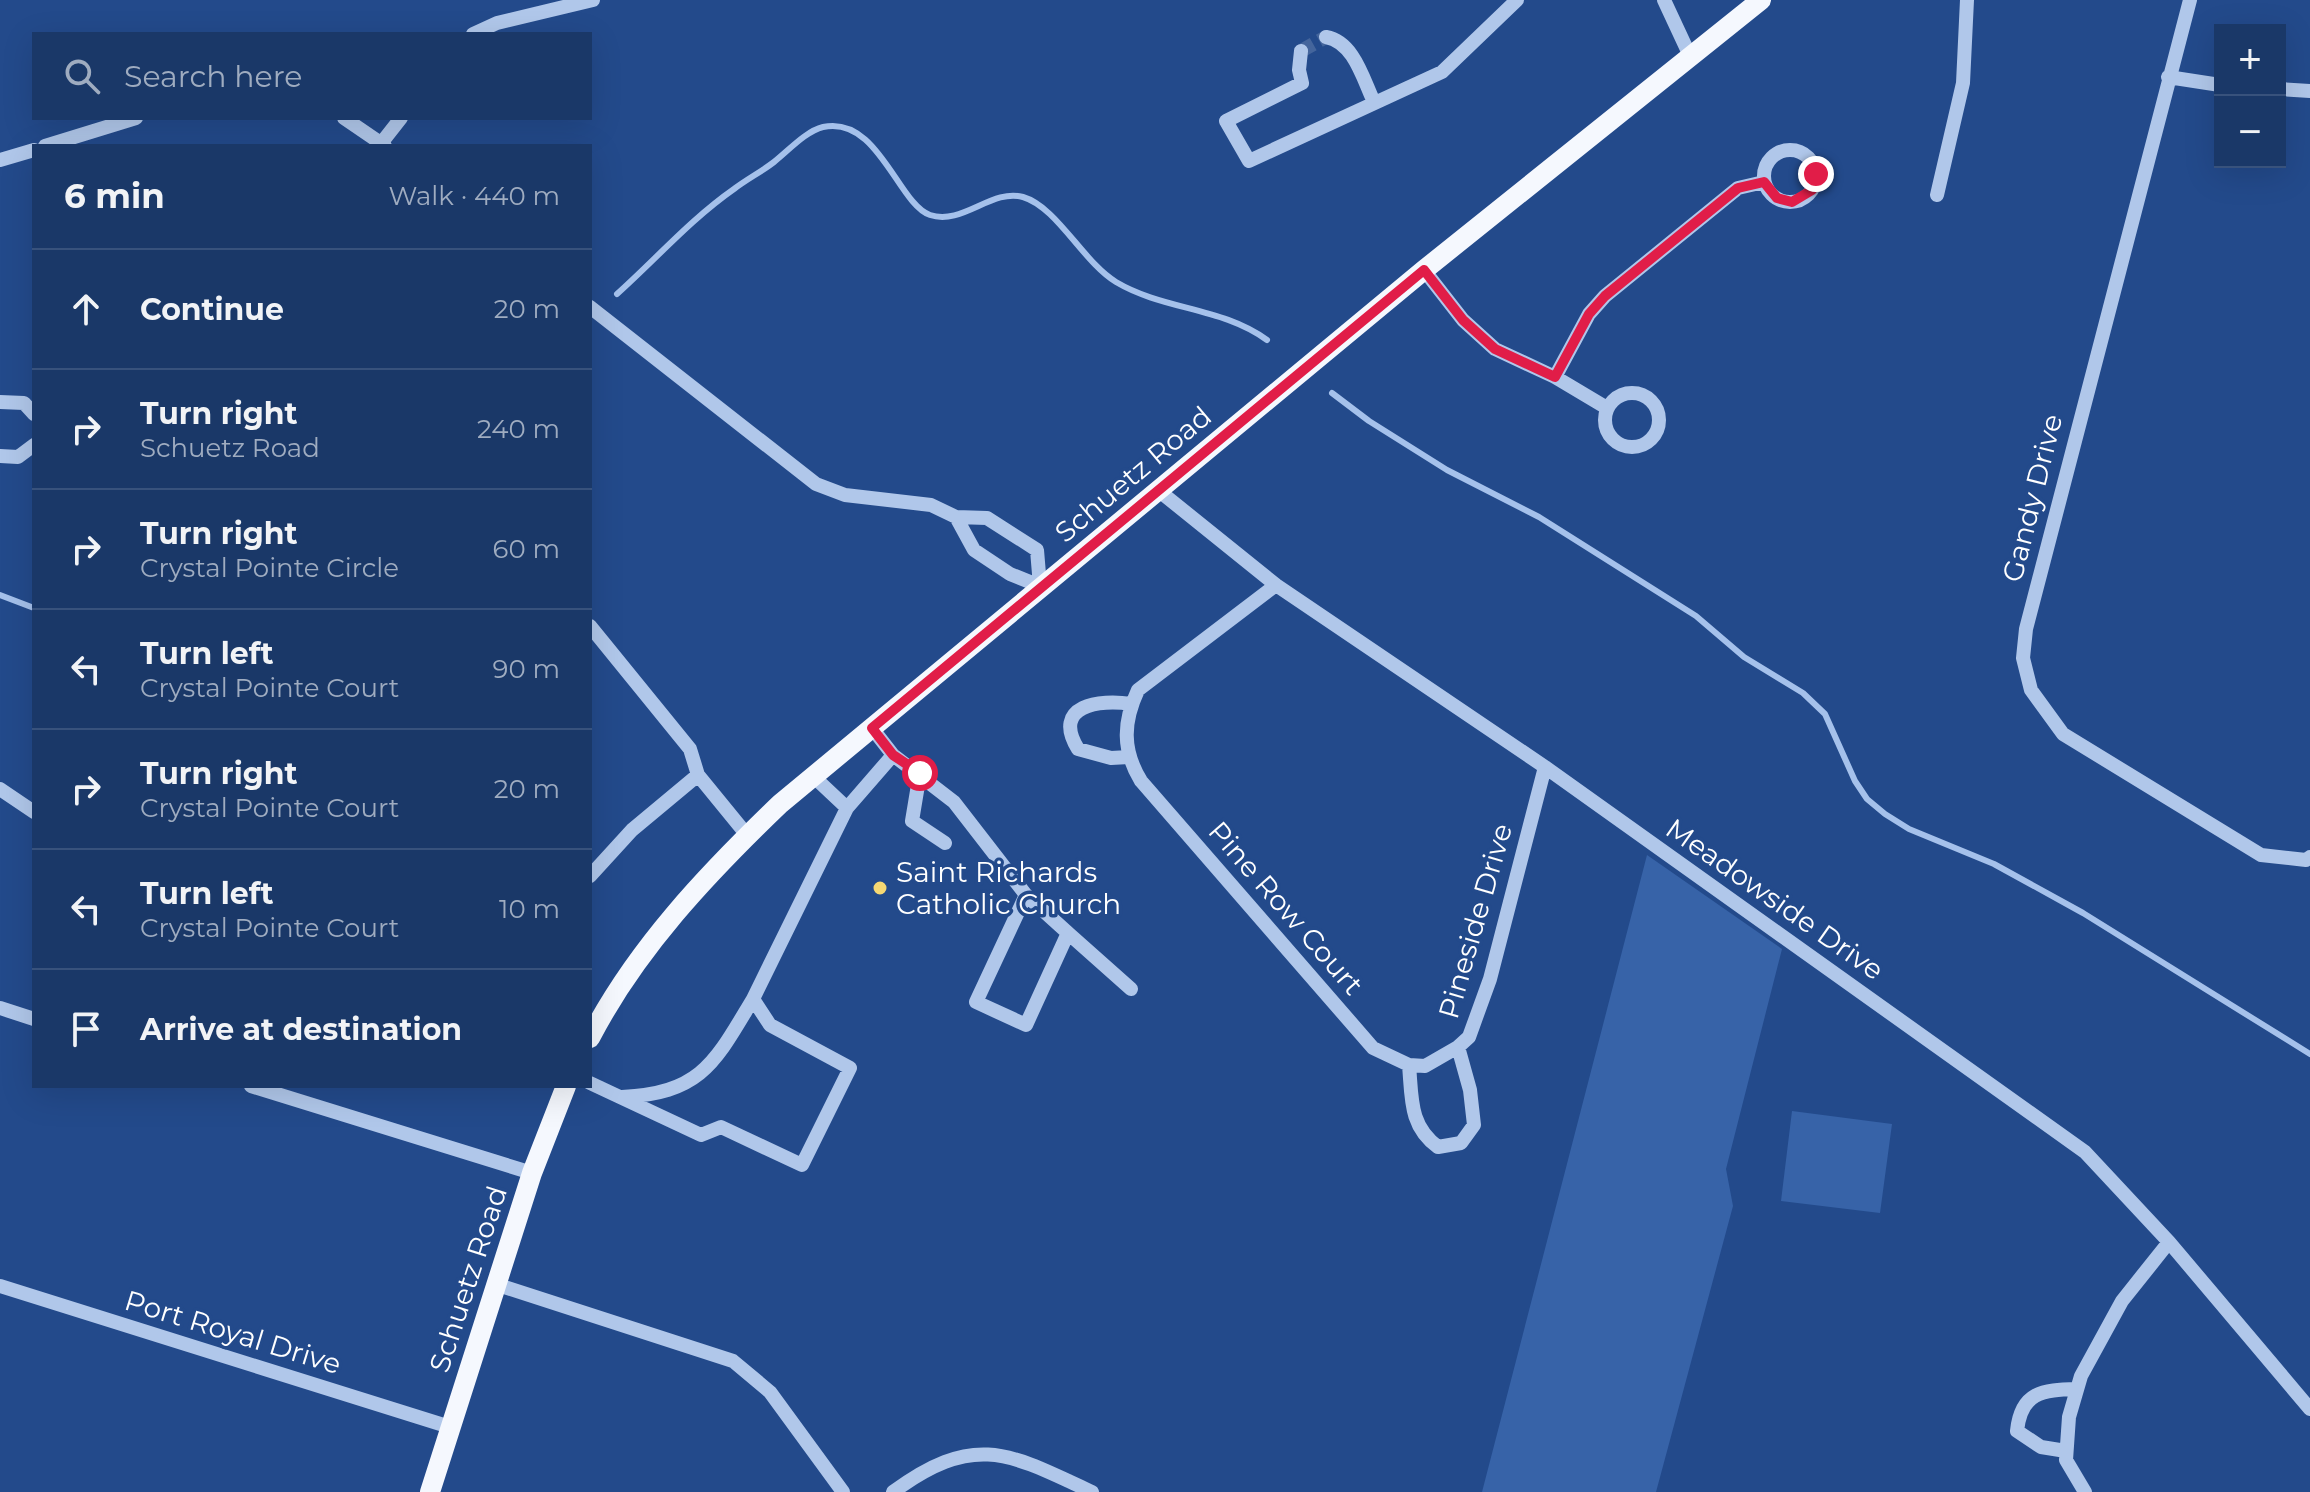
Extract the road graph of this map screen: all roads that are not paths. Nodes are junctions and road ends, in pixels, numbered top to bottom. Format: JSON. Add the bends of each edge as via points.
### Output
{"nodes":[{"id":1,"x":593,"y":0,"type":"edge"},
{"id":2,"x":1664,"y":0,"type":"edge"},
{"id":3,"x":1761,"y":0,"type":"edge"},
{"id":4,"x":1967,"y":0,"type":"edge"},
{"id":5,"x":2190,"y":0,"type":"edge"},
{"id":6,"x":1507,"y":3,"type":"edge"},
{"id":7,"x":477,"y":32,"type":"edge"},
{"id":8,"x":1326,"y":37,"type":"dead end"},
{"id":9,"x":1301,"y":51,"type":"dead end"},
{"id":10,"x":1691,"y":58,"type":"junction"},
{"id":11,"x":2168,"y":77,"type":"junction"},
{"id":12,"x":2214,"y":84,"type":"edge"},
{"id":13,"x":2286,"y":89,"type":"edge"},
{"id":14,"x":2310,"y":91,"type":"edge"},
{"id":15,"x":1374,"y":102,"type":"junction"},
{"id":16,"x":130,"y":120,"type":"edge"},
{"id":17,"x":347,"y":120,"type":"edge"},
{"id":18,"x":400,"y":120,"type":"edge"},
{"id":19,"x":52,"y":144,"type":"edge"},
{"id":20,"x":381,"y":144,"type":"edge"},
{"id":21,"x":383,"y":144,"type":"edge"},
{"id":22,"x":32,"y":151,"type":"edge"},
{"id":23,"x":0,"y":160,"type":"edge"},
{"id":24,"x":1764,"y":182,"type":"dead end"},
{"id":25,"x":1937,"y":195,"type":"dead end"},
{"id":26,"x":1424,"y":270,"type":"junction"},
{"id":27,"x":592,"y":309,"type":"edge"},
{"id":28,"x":1555,"y":377,"type":"junction"},
{"id":29,"x":0,"y":402,"type":"edge"},
{"id":30,"x":1607,"y":408,"type":"dead end"},
{"id":31,"x":32,"y":412,"type":"edge"},
{"id":32,"x":32,"y":446,"type":"edge"},
{"id":33,"x":0,"y":456,"type":"edge"},
{"id":34,"x":1158,"y":490,"type":"junction"},
{"id":35,"x":956,"y":517,"type":"junction"},
{"id":36,"x":1276,"y":585,"type":"junction"},
{"id":37,"x":1040,"y":586,"type":"junction"},
{"id":38,"x":592,"y":628,"type":"edge"},
{"id":39,"x":1131,"y":704,"type":"junction"},
{"id":40,"x":872,"y":728,"type":"junction"},
{"id":41,"x":893,"y":755,"type":"junction"},
{"id":42,"x":1129,"y":757,"type":"junction"},
{"id":43,"x":1545,"y":767,"type":"junction"},
{"id":44,"x":920,"y":773,"type":"junction"},
{"id":45,"x":698,"y":775,"type":"junction"},
{"id":46,"x":813,"y":776,"type":"junction"},
{"id":47,"x":0,"y":789,"type":"edge"},
{"id":48,"x":847,"y":808,"type":"junction"},
{"id":49,"x":32,"y":811,"type":"edge"},
{"id":50,"x":747,"y":835,"type":"junction"},
{"id":51,"x":945,"y":843,"type":"dead end"},
{"id":52,"x":2308,"y":859,"type":"edge"},
{"id":53,"x":592,"y":874,"type":"edge"},
{"id":54,"x":1026,"y":895,"type":"junction"},
{"id":55,"x":1068,"y":933,"type":"junction"},
{"id":56,"x":1131,"y":989,"type":"dead end"},
{"id":57,"x":753,"y":999,"type":"junction"},
{"id":58,"x":0,"y":1008,"type":"edge"},
{"id":59,"x":32,"y":1018,"type":"edge"},
{"id":60,"x":592,"y":1028,"type":"edge"},
{"id":61,"x":1458,"y":1047,"type":"junction"},
{"id":62,"x":1409,"y":1065,"type":"junction"},
{"id":63,"x":1425,"y":1066,"type":"joint"},
{"id":64,"x":592,"y":1084,"type":"edge"},
{"id":65,"x":257,"y":1088,"type":"edge"},
{"id":66,"x":565,"y":1088,"type":"edge"},
{"id":67,"x":621,"y":1097,"type":"junction"},
{"id":68,"x":532,"y":1173,"type":"junction"},
{"id":69,"x":2169,"y":1242,"type":"junction"},
{"id":70,"x":495,"y":1284,"type":"junction"},
{"id":71,"x":0,"y":1286,"type":"edge"},
{"id":72,"x":2077,"y":1389,"type":"junction"},
{"id":73,"x":2310,"y":1409,"type":"edge"},
{"id":74,"x":450,"y":1427,"type":"junction"},
{"id":75,"x":2066,"y":1451,"type":"junction"},
{"id":76,"x":430,"y":1492,"type":"edge"},
{"id":77,"x":843,"y":1492,"type":"edge"},
{"id":78,"x":893,"y":1492,"type":"edge"},
{"id":79,"x":1092,"y":1492,"type":"edge"},
{"id":80,"x":2085,"y":1492,"type":"edge"}],
"edges":[{"from":1,"to":7,"type":"street"},
{"from":2,"to":10,"type":"street"},
{"from":3,"to":10,"type":"main road","name":"Schuetz Road"},
{"from":4,"to":25,"type":"street","via":[[1963,83]]},
{"from":5,"to":11,"type":"street","name":"Gandy Drive"},
{"from":6,"to":15,"type":"street","via":[[1442,72]]},
{"from":8,"to":15,"type":"street","via":[[1347,47]]},
{"from":9,"to":15,"type":"street","via":[[1302,83],[1226,121],[1249,161]]},
{"from":10,"to":26,"type":"main road","name":"Schuetz Road"},
{"from":11,"to":12,"type":"street"},
{"from":11,"to":52,"type":"street","name":"Gandy Drive","via":[[2026,629],[2023,658],[2031,690],[2063,734],[2261,855]]},
{"from":13,"to":14,"type":"street"},
{"from":16,"to":19,"type":"street"},
{"from":17,"to":20,"type":"street"},
{"from":18,"to":21,"type":"street"},
{"from":22,"to":23,"type":"street"},
{"from":24,"to":28,"type":"street","via":[[1738,188],[1605,296],[1589,314]]},
{"from":26,"to":28,"type":"street","via":[[1463,320],[1495,349]]},
{"from":26,"to":34,"type":"main road","name":"Schuetz Road"},
{"from":27,"to":35,"type":"street","via":[[816,484],[845,495],[931,505]]},
{"from":28,"to":30,"type":"street"},
{"from":29,"to":31,"type":"street","via":[[24,403]]},
{"from":32,"to":33,"type":"street","via":[[18,457]]},
{"from":34,"to":36,"type":"street","name":"Meadowside Drive"},
{"from":34,"to":37,"type":"main road","name":"Schuetz Road"},
{"from":35,"to":37,"type":"street","via":[[974,550]]},
{"from":35,"to":37,"type":"street","via":[[987,518],[1037,550]]},
{"from":36,"to":39,"type":"street","via":[[1138,690]]},
{"from":36,"to":43,"type":"street","name":"Meadowside Drive"},
{"from":37,"to":40,"type":"main road","name":"Schuetz Road"},
{"from":38,"to":45,"type":"street","via":[[690,749]]},
{"from":39,"to":42,"type":"street","via":[[1125,735]]},
{"from":39,"to":42,"type":"street","via":[[1088,703],[1079,709],[1071,739],[1078,749]]},
{"from":40,"to":41,"type":"street"},
{"from":40,"to":46,"type":"main road","name":"Schuetz Road"},
{"from":41,"to":44,"type":"street"},
{"from":41,"to":48,"type":"street"},
{"from":42,"to":62,"type":"street","name":"Pine Row Court","via":[[1141,781],[1373,1048]]},
{"from":43,"to":61,"type":"street","name":"Pineside Drive","via":[[1481,1008],[1469,1037]]},
{"from":43,"to":69,"type":"street","name":"Meadowside Drive","via":[[2085,1152]]},
{"from":44,"to":51,"type":"street","via":[[912,821]]},
{"from":44,"to":54,"type":"street","via":[[954,802]]},
{"from":45,"to":50,"type":"street"},
{"from":45,"to":53,"type":"street","via":[[632,830]]},
{"from":46,"to":48,"type":"street"},
{"from":46,"to":50,"type":"main road","name":"Schuetz Road"},
{"from":47,"to":49,"type":"street"},
{"from":48,"to":57,"type":"street"},
{"from":50,"to":60,"type":"main road","name":"Schuetz Road","via":[[699,885]]},
{"from":54,"to":55,"type":"street"},
{"from":54,"to":55,"type":"street","via":[[976,1002],[1026,1025]]},
{"from":55,"to":56,"type":"street"},
{"from":57,"to":67,"type":"street","via":[[700,1074],[682,1087]]},
{"from":57,"to":67,"type":"street","via":[[770,1025],[850,1068],[802,1165],[721,1127],[701,1135]]},
{"from":58,"to":59,"type":"street"},
{"from":61,"to":62,"type":"street","via":[[1474,1125],[1461,1143],[1438,1147],[1422,1136]]},
{"from":61,"to":63,"type":"street","name":"Pineside Drive"},
{"from":62,"to":63,"type":"street","name":"Pine Row Court"},
{"from":64,"to":67,"type":"street"},
{"from":65,"to":68,"type":"street"},
{"from":66,"to":68,"type":"main road","name":"Schuetz Road"},
{"from":68,"to":70,"type":"main road","name":"Schuetz Road"},
{"from":69,"to":72,"type":"street","via":[[2122,1301]]},
{"from":69,"to":73,"type":"street","name":"Meadowside Drive"},
{"from":70,"to":74,"type":"main road","name":"Schuetz Road"},
{"from":70,"to":77,"type":"street","via":[[733,1361],[770,1392]]},
{"from":71,"to":74,"type":"street","name":"Port Royal Drive"},
{"from":72,"to":75,"type":"street"},
{"from":72,"to":75,"type":"street","via":[[2032,1397],[2019,1416],[2017,1431],[2028,1440]]},
{"from":74,"to":76,"type":"main road","name":"Schuetz Road"},
{"from":75,"to":80,"type":"street"},
{"from":78,"to":79,"type":"street","via":[[952,1458],[996,1454],[1023,1459]]}]}
